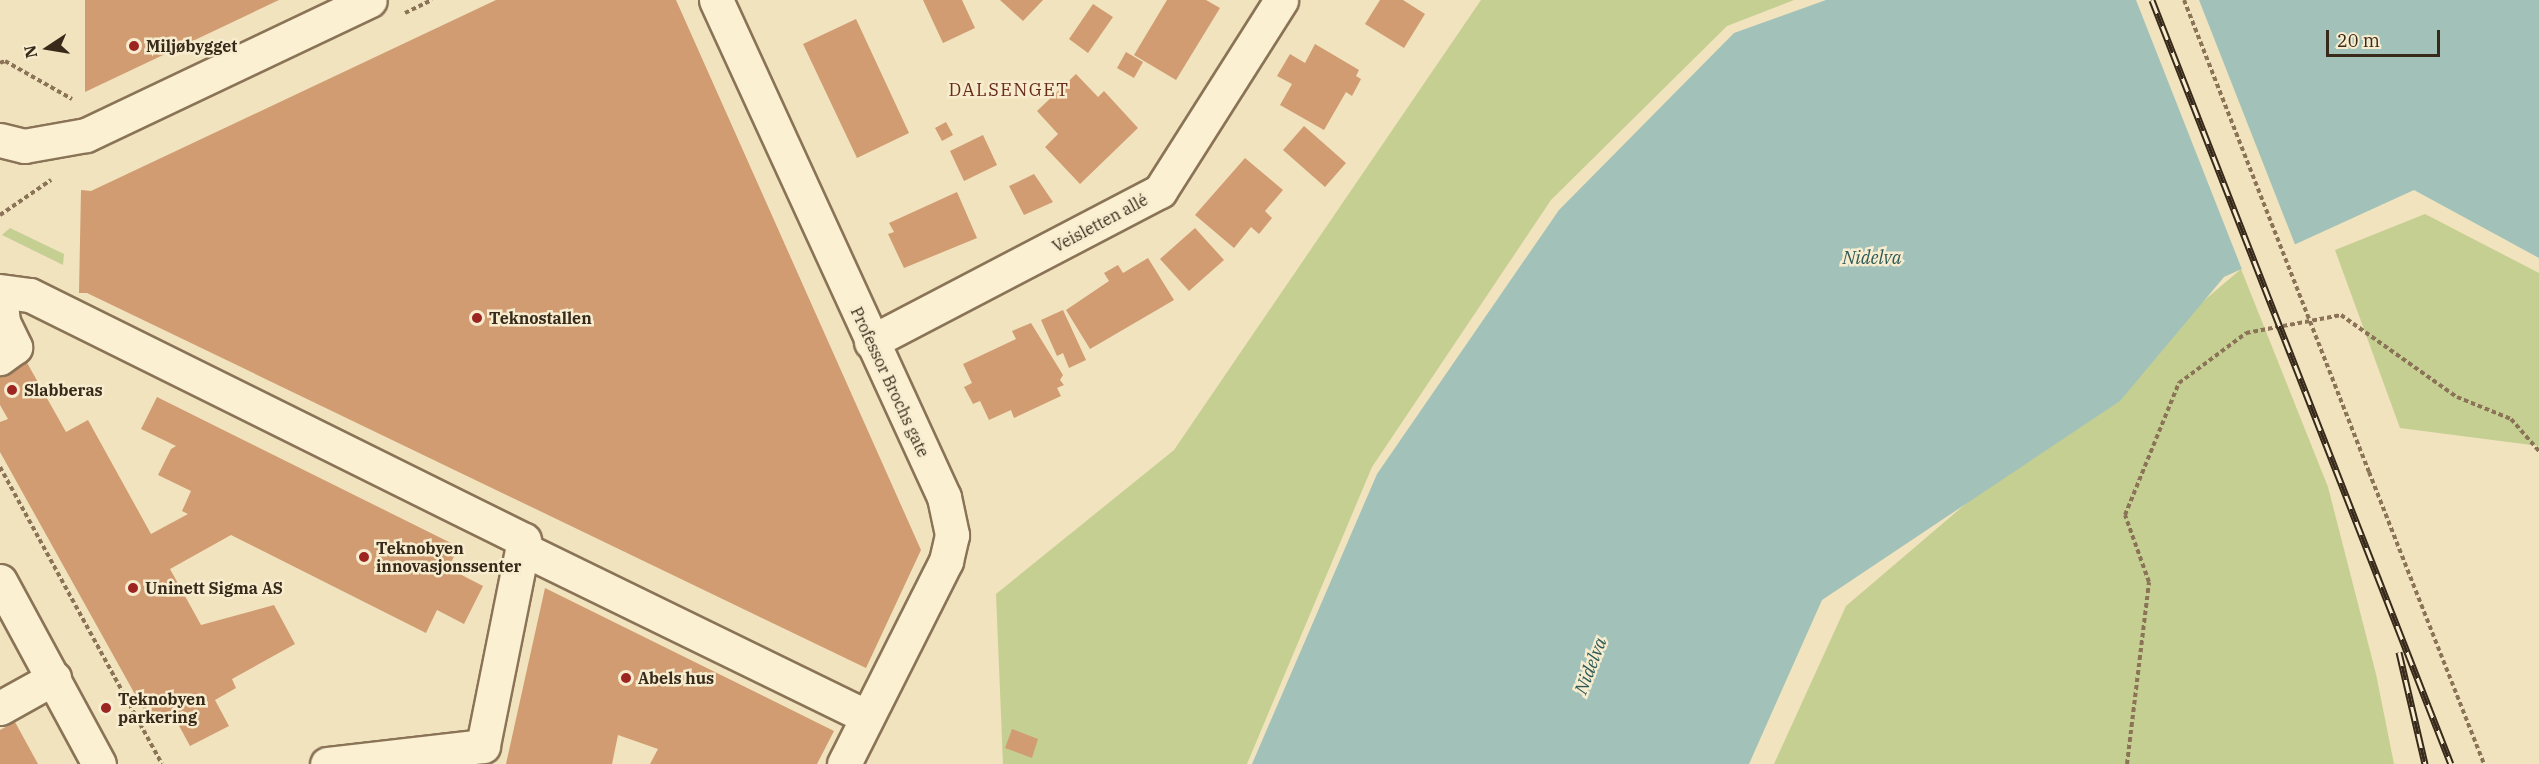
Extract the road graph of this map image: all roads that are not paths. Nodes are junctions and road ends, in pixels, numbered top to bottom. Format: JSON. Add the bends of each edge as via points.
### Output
{"nodes":[{"id":1,"x":370,"y":0,"type":"edge"},
{"id":2,"x":716,"y":0,"type":"edge"},
{"id":3,"x":1281,"y":0,"type":"edge"},
{"id":4,"x":0,"y":140,"type":"edge"},
{"id":5,"x":0,"y":293,"type":"edge"},
{"id":6,"x":871,"y":342,"type":"junction"},
{"id":7,"x":0,"y":358,"type":"edge"},
{"id":8,"x":523,"y":549,"type":"junction"},
{"id":9,"x":0,"y":581,"type":"edge"},
{"id":10,"x":54,"y":678,"type":"junction"},
{"id":11,"x":0,"y":708,"type":"edge"},
{"id":12,"x":866,"y":716,"type":"junction"},
{"id":13,"x":99,"y":764,"type":"edge"},
{"id":14,"x":327,"y":764,"type":"edge"},
{"id":15,"x":844,"y":764,"type":"edge"}],
"edges":[{"from":1,"to":4,"type":"street","via":[[86,135],[24,146]]},
{"from":2,"to":6,"type":"street","name":"Professor Brochs gate"},
{"from":3,"to":6,"type":"street","name":"Veisletten allé","via":[[1160,191]]},
{"from":5,"to":7,"type":"street","via":[[3,322],[15,347]]},
{"from":5,"to":8,"type":"street","via":[[30,295],[524,540]]},
{"from":6,"to":12,"type":"street","name":"Professor Brochs gate","via":[[944,497],[952,535],[946,561]]},
{"from":8,"to":12,"type":"street"},
{"from":8,"to":14,"type":"street","via":[[483,746]]},
{"from":9,"to":10,"type":"street"},
{"from":10,"to":11,"type":"street"},
{"from":10,"to":13,"type":"street"},
{"from":12,"to":15,"type":"street","name":"Professor Brochs gate"}]}
